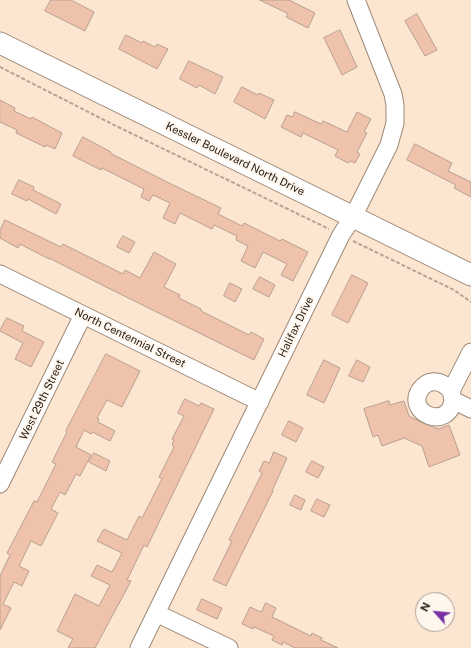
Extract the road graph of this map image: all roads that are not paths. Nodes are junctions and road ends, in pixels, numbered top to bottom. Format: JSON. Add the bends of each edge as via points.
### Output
{"nodes":[{"id":1,"x":356,"y":0,"type":"edge"},
{"id":2,"x":0,"y":43,"type":"edge"},
{"id":3,"x":353,"y":217,"type":"junction"},
{"id":4,"x":0,"y":274,"type":"edge"},
{"id":5,"x":471,"y":275,"type":"edge"},
{"id":6,"x":83,"y":315,"type":"junction"},
{"id":7,"x":471,"y":352,"type":"edge"},
{"id":8,"x":260,"y":402,"type":"junction"},
{"id":9,"x":471,"y":409,"type":"edge"},
{"id":10,"x":0,"y":484,"type":"edge"},
{"id":11,"x":156,"y":613,"type":"junction"},
{"id":12,"x":139,"y":648,"type":"edge"},
{"id":13,"x":229,"y":648,"type":"edge"}],
"edges":[{"from":1,"to":3,"type":"street","name":"Halifax Drive","via":[[391,89],[395,105],[395,123],[389,145]]},
{"from":2,"to":3,"type":"main road","name":"Kessler Boulevard North Drive"},
{"from":3,"to":5,"type":"main road","name":"Kessler Boulevard North Drive"},
{"from":3,"to":8,"type":"street","name":"Halifax Drive","via":[[341,235]]},
{"from":4,"to":6,"type":"street","name":"North Centennial Street"},
{"from":6,"to":8,"type":"street","name":"North Centennial Street"},
{"from":6,"to":10,"type":"street","name":"West 29th Street"},
{"from":7,"to":9,"type":"street","via":[[452,396]]},
{"from":8,"to":11,"type":"street","name":"Halifax Drive"},
{"from":11,"to":12,"type":"street","name":"Halifax Drive"},
{"from":11,"to":13,"type":"street"}]}
